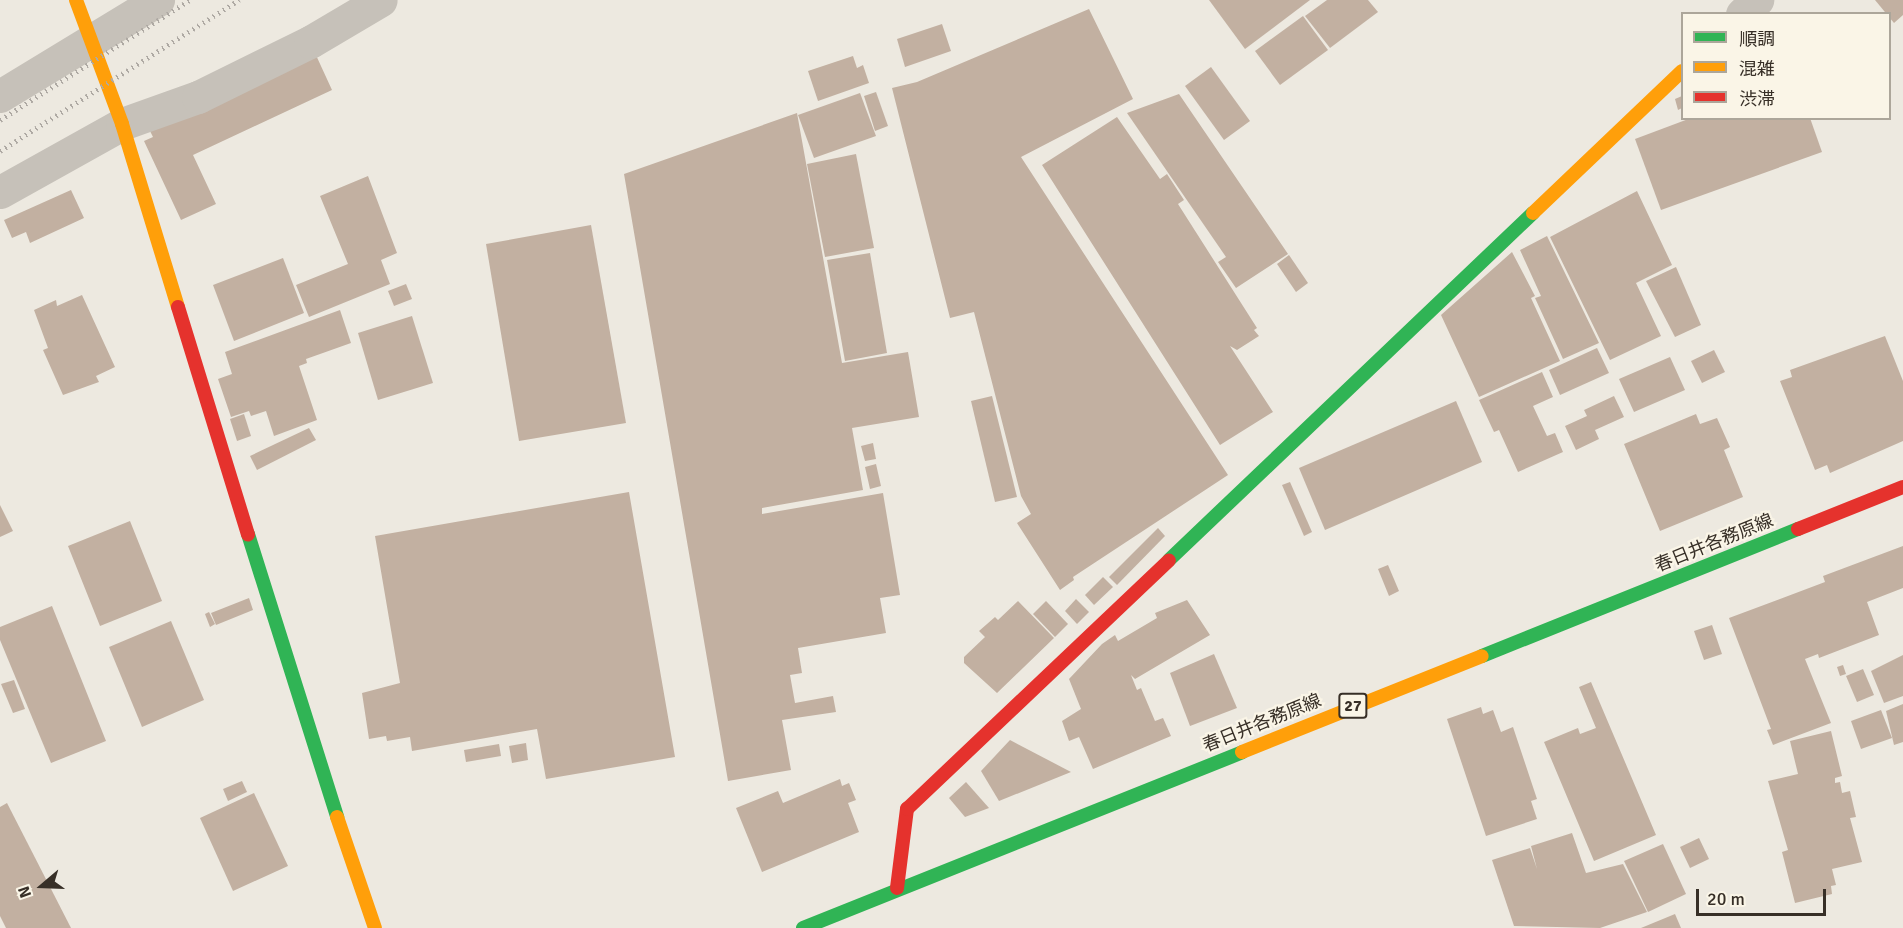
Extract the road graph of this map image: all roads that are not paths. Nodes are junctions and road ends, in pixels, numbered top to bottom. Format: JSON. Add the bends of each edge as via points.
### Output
{"nodes":[{"id":1,"x":76,"y":0,"type":"edge"},
{"id":2,"x":158,"y":0,"type":"edge"},
{"id":3,"x":381,"y":0,"type":"edge"},
{"id":4,"x":1757,"y":0,"type":"edge"},
{"id":5,"x":1745,"y":12,"type":"edge"},
{"id":6,"x":88,"y":41,"type":"junction"},
{"id":7,"x":1681,"y":73,"type":"edge"},
{"id":8,"x":0,"y":96,"type":"edge"},
{"id":9,"x":122,"y":124,"type":"junction"},
{"id":10,"x":0,"y":192,"type":"edge"},
{"id":11,"x":1903,"y":487,"type":"edge"},
{"id":12,"x":897,"y":888,"type":"junction"},
{"id":13,"x":375,"y":928,"type":"edge"},
{"id":14,"x":803,"y":928,"type":"edge"}],
"edges":[{"from":1,"to":6,"type":"street"},
{"from":2,"to":6,"type":"street"},
{"from":3,"to":9,"type":"street","via":[[310,42],[198,97]]},
{"from":4,"to":5,"type":"street"},
{"from":6,"to":8,"type":"street"},
{"from":6,"to":9,"type":"street"},
{"from":7,"to":12,"type":"street","via":[[907,809]]},
{"from":9,"to":10,"type":"street"},
{"from":9,"to":13,"type":"street","via":[[315,751]]},
{"from":11,"to":12,"type":"street","name":"春日井各務原線","number":"27"},
{"from":12,"to":14,"type":"street","name":"春日井各務原線","number":"27"}]}
